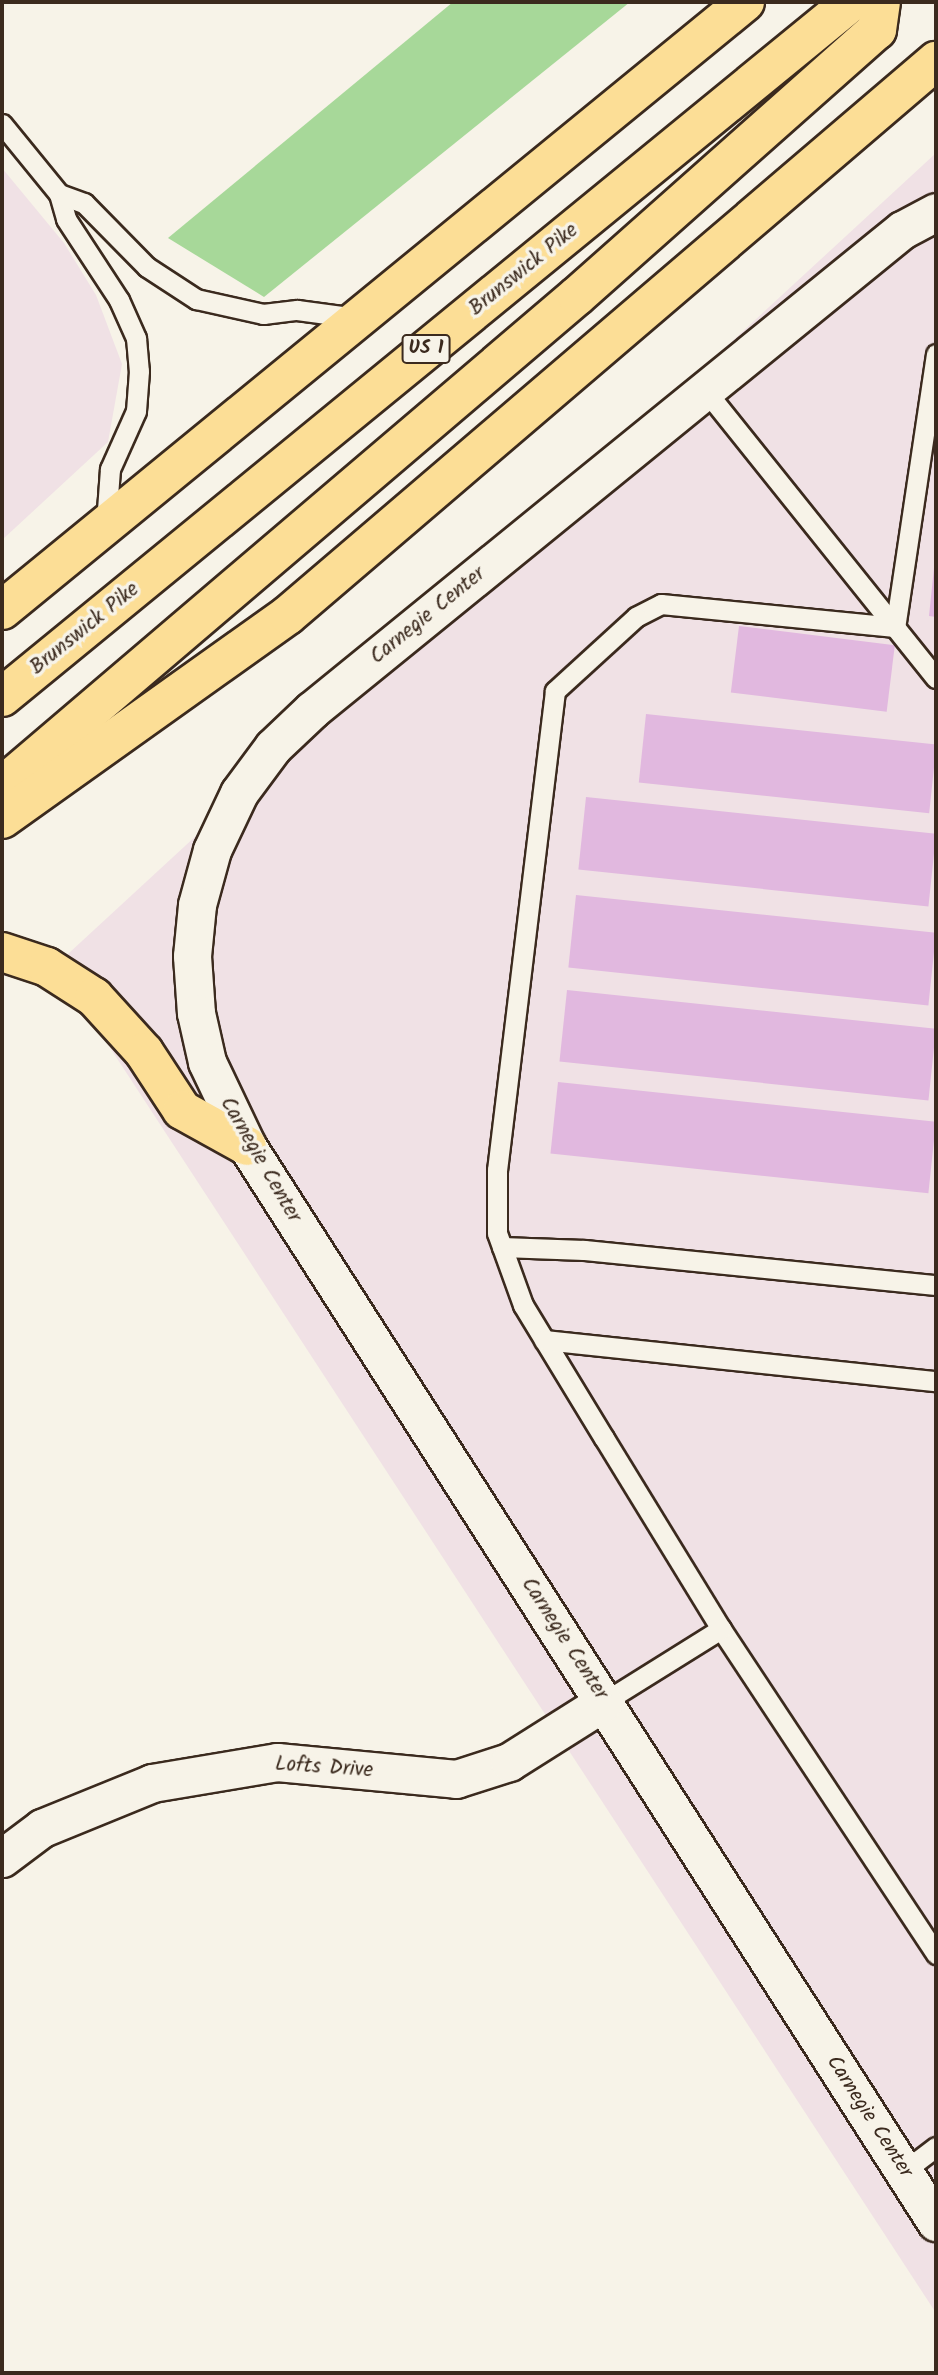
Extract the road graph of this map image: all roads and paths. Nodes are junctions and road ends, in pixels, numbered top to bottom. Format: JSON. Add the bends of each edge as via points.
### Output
{"nodes":[{"id":1,"x":744,"y":2,"type":"edge"},
{"id":2,"x":851,"y":2,"type":"edge"},
{"id":3,"x":880,"y":2,"type":"edge"},
{"id":4,"x":936,"y":61,"type":"edge"},
{"id":5,"x":2,"y":124,"type":"edge"},
{"id":6,"x":59,"y":194,"type":"junction"},
{"id":7,"x":936,"y":212,"type":"edge"},
{"id":8,"x":356,"y":318,"type":"junction"},
{"id":9,"x":936,"y":354,"type":"edge"},
{"id":10,"x":705,"y":390,"type":"junction"},
{"id":11,"x":106,"y":525,"type":"junction"},
{"id":12,"x":2,"y":610,"type":"edge"},
{"id":13,"x":895,"y":627,"type":"junction"},
{"id":14,"x":936,"y":677,"type":"edge"},
{"id":15,"x":2,"y":697,"type":"edge"},
{"id":16,"x":2,"y":786,"type":"edge"},
{"id":17,"x":2,"y":819,"type":"edge"},
{"id":18,"x":2,"y":952,"type":"edge"},
{"id":19,"x":247,"y":1146,"type":"junction"},
{"id":20,"x":502,"y":1247,"type":"junction"},
{"id":21,"x":936,"y":1285,"type":"edge"},
{"id":22,"x":544,"y":1340,"type":"junction"},
{"id":23,"x":936,"y":1381,"type":"edge"},
{"id":24,"x":720,"y":1629,"type":"junction"},
{"id":25,"x":604,"y":1702,"type":"junction"},
{"id":26,"x":2,"y":1858,"type":"edge"},
{"id":27,"x":936,"y":1954,"type":"edge"},
{"id":28,"x":936,"y":2147,"type":"edge"},
{"id":29,"x":904,"y":2171,"type":"junction"},
{"id":30,"x":936,"y":2222,"type":"edge"}],
"edges":[{"from":1,"to":8,"type":"highway"},
{"from":2,"to":15,"type":"highway","name":"Brunswick Pike","number":"US 1"},
{"from":3,"to":16,"type":"highway","via":[[877,30],[567,305]]},
{"from":4,"to":17,"type":"highway","via":[[288,615]]},
{"from":5,"to":6,"type":"lane"},
{"from":6,"to":8,"type":"lane","via":[[84,203],[147,267],[196,299],[262,314],[297,310]]},
{"from":6,"to":11,"type":"lane","via":[[66,219],[119,300],[136,338],[136,411],[110,469]]},
{"from":7,"to":10,"type":"street","name":"Carnegie Center","via":[[902,230]]},
{"from":8,"to":11,"type":"highway"},
{"from":9,"to":13,"type":"lane"},
{"from":10,"to":13,"type":"lane"},
{"from":10,"to":19,"type":"street","name":"Carnegie Center","via":[[312,709],[273,747],[239,793],[212,850],[197,905],[192,956],[196,1013],[207,1062]]},
{"from":11,"to":12,"type":"highway"},
{"from":13,"to":14,"type":"lane"},
{"from":13,"to":20,"type":"lane","via":[[662,604],[636,617],[555,691],[497,1170],[497,1233]]},
{"from":18,"to":19,"type":"highway","via":[[47,967],[94,997],[144,1052],[182,1110]]},
{"from":19,"to":25,"type":"street","name":"Carnegie Center"},
{"from":20,"to":21,"type":"lane","via":[[584,1250]]},
{"from":20,"to":22,"type":"lane","via":[[523,1305]]},
{"from":22,"to":23,"type":"lane"},
{"from":22,"to":24,"type":"lane"},
{"from":24,"to":25,"type":"lane"},
{"from":24,"to":27,"type":"lane"},
{"from":25,"to":26,"type":"street","name":"Lofts Drive","via":[[509,1762],[456,1779],[277,1762],[152,1783],[42,1828]]},
{"from":25,"to":29,"type":"street","name":"Carnegie Center"},
{"from":28,"to":29,"type":"lane"},
{"from":29,"to":30,"type":"street","name":"Carnegie Center"}]}
